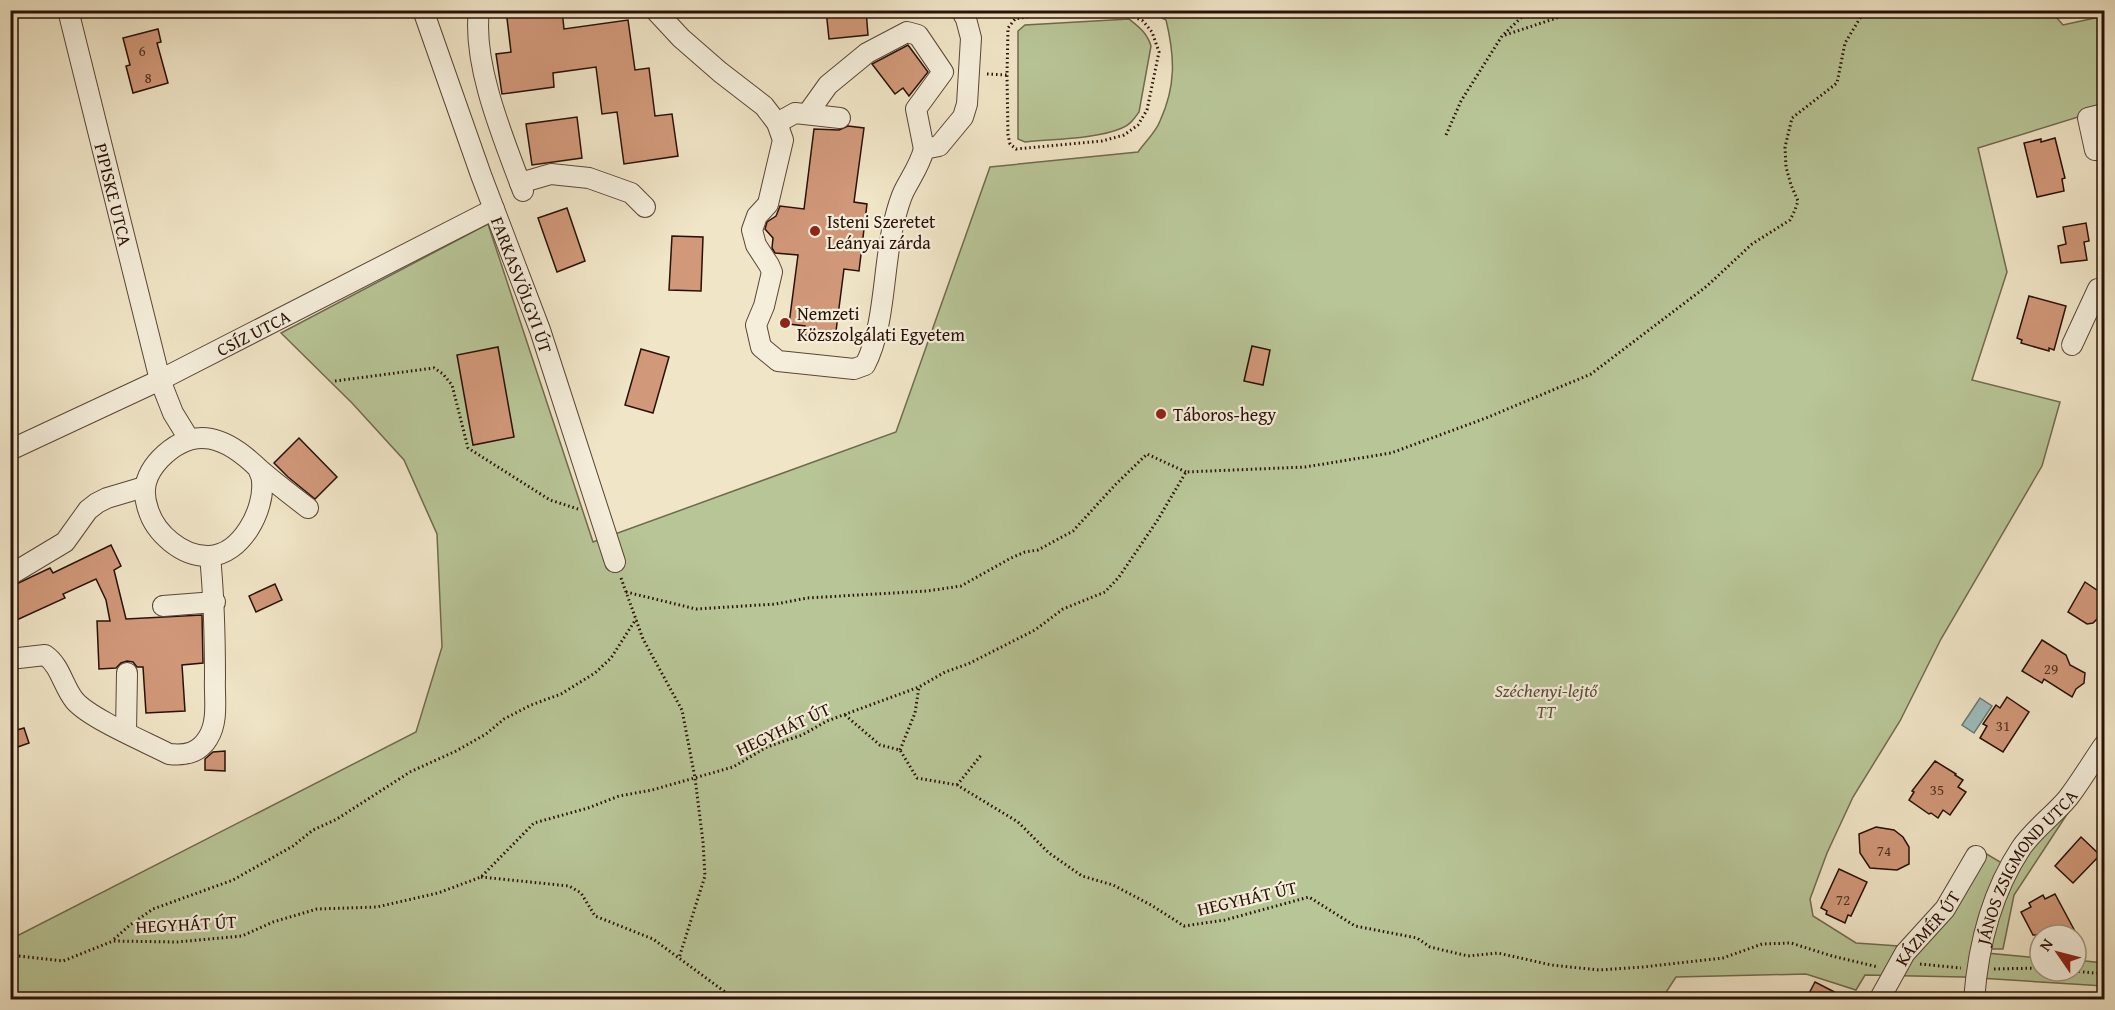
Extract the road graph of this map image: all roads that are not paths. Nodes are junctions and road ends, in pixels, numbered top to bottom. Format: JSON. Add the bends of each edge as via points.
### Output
{"nodes":[{"id":1,"x":68,"y":10,"type":"edge"},
{"id":2,"x":423,"y":10,"type":"edge"},
{"id":3,"x":479,"y":10,"type":"edge"},
{"id":4,"x":656,"y":10,"type":"edge"},
{"id":5,"x":961,"y":10,"type":"edge"},
{"id":6,"x":808,"y":114,"type":"junction"},
{"id":7,"x":2104,"y":114,"type":"edge"},
{"id":8,"x":840,"y":118,"type":"dead end"},
{"id":9,"x":777,"y":123,"type":"junction"},
{"id":10,"x":924,"y":149,"type":"junction"},
{"id":11,"x":2095,"y":150,"type":"dead end"},
{"id":12,"x":513,"y":164,"type":"junction"},
{"id":13,"x":481,"y":175,"type":"junction"},
{"id":14,"x":645,"y":207,"type":"dead end"},
{"id":15,"x":494,"y":209,"type":"junction"},
{"id":16,"x":2104,"y":289,"type":"edge"},
{"id":17,"x":2072,"y":345,"type":"dead end"},
{"id":18,"x":160,"y":380,"type":"junction"},
{"id":19,"x":189,"y":439,"type":"junction"},
{"id":20,"x":10,"y":450,"type":"edge"},
{"id":21,"x":258,"y":468,"type":"junction"},
{"id":22,"x":144,"y":487,"type":"junction"},
{"id":23,"x":308,"y":508,"type":"dead end"},
{"id":24,"x":210,"y":556,"type":"junction"},
{"id":25,"x":615,"y":562,"type":"road end"},
{"id":26,"x":10,"y":575,"type":"edge"},
{"id":27,"x":215,"y":602,"type":"junction"},
{"id":28,"x":163,"y":606,"type":"dead end"},
{"id":29,"x":10,"y":659,"type":"edge"},
{"id":30,"x":127,"y":673,"type":"dead end"},
{"id":31,"x":126,"y":732,"type":"junction"},
{"id":32,"x":2104,"y":745,"type":"edge"},
{"id":33,"x":1976,"y":856,"type":"dead end"},
{"id":34,"x":1879,"y":999,"type":"edge"},
{"id":35,"x":1974,"y":999,"type":"edge"}],
"edges":[{"from":1,"to":18,"type":"street","name":"PIPISKE UTCA"},
{"from":2,"to":13,"type":"street","name":"FARKASVÖLGYI ÚT"},
{"from":3,"to":12,"type":"street","via":[[480,61]]},
{"from":4,"to":9,"type":"street","via":[[681,38],[764,106]]},
{"from":5,"to":10,"type":"street","via":[[971,38],[967,104],[963,117],[939,146]]},
{"from":6,"to":8,"type":"street"},
{"from":6,"to":9,"type":"street","via":[[795,113]]},
{"from":6,"to":10,"type":"street","via":[[828,85],[867,53],[907,32],[918,36],[943,72],[916,109]]},
{"from":7,"to":11,"type":"street","via":[[2088,118]]},
{"from":9,"to":10,"type":"street","via":[[783,140],[773,188],[752,230],[772,272],[756,326],[761,347],[778,361],[842,369],[865,365],[875,341],[894,223]]},
{"from":12,"to":13,"type":"street"},
{"from":12,"to":14,"type":"street","via":[[522,187],[551,174],[589,178],[631,193]]},
{"from":13,"to":15,"type":"street","name":"FARKASVÖLGYI ÚT"},
{"from":15,"to":18,"type":"street","name":"CSÍZ UTCA"},
{"from":15,"to":25,"type":"street","name":"FARKASVÖLGYI ÚT","via":[[540,330]]},
{"from":16,"to":17,"type":"street","via":[[2098,289]]},
{"from":18,"to":19,"type":"street","name":"PIPISKE UTCA"},
{"from":18,"to":20,"type":"street","name":"CSÍZ UTCA"},
{"from":19,"to":21,"type":"street","via":[[210,439],[228,445],[241,451]]},
{"from":19,"to":22,"type":"street","via":[[172,448],[156,464]]},
{"from":21,"to":23,"type":"street"},
{"from":21,"to":24,"type":"street","via":[[262,480],[254,522],[236,544]]},
{"from":22,"to":24,"type":"street","via":[[148,511],[160,531],[187,551]]},
{"from":22,"to":26,"type":"street","via":[[97,503],[65,542]]},
{"from":24,"to":27,"type":"street"},
{"from":27,"to":28,"type":"street"},
{"from":27,"to":31,"type":"street","via":[[214,719],[208,738],[196,751],[180,755],[168,754]]},
{"from":29,"to":31,"type":"street","via":[[39,655],[51,659],[83,708]]},
{"from":30,"to":31,"type":"street"},
{"from":32,"to":35,"type":"street","name":"JÁNOS ZSIGMOND UTCA","via":[[2068,798],[2023,846],[2009,867],[1981,945]]},
{"from":33,"to":34,"type":"street","name":"KÁZMÉR ÚT","via":[[1945,909],[1884,970]]}]}
